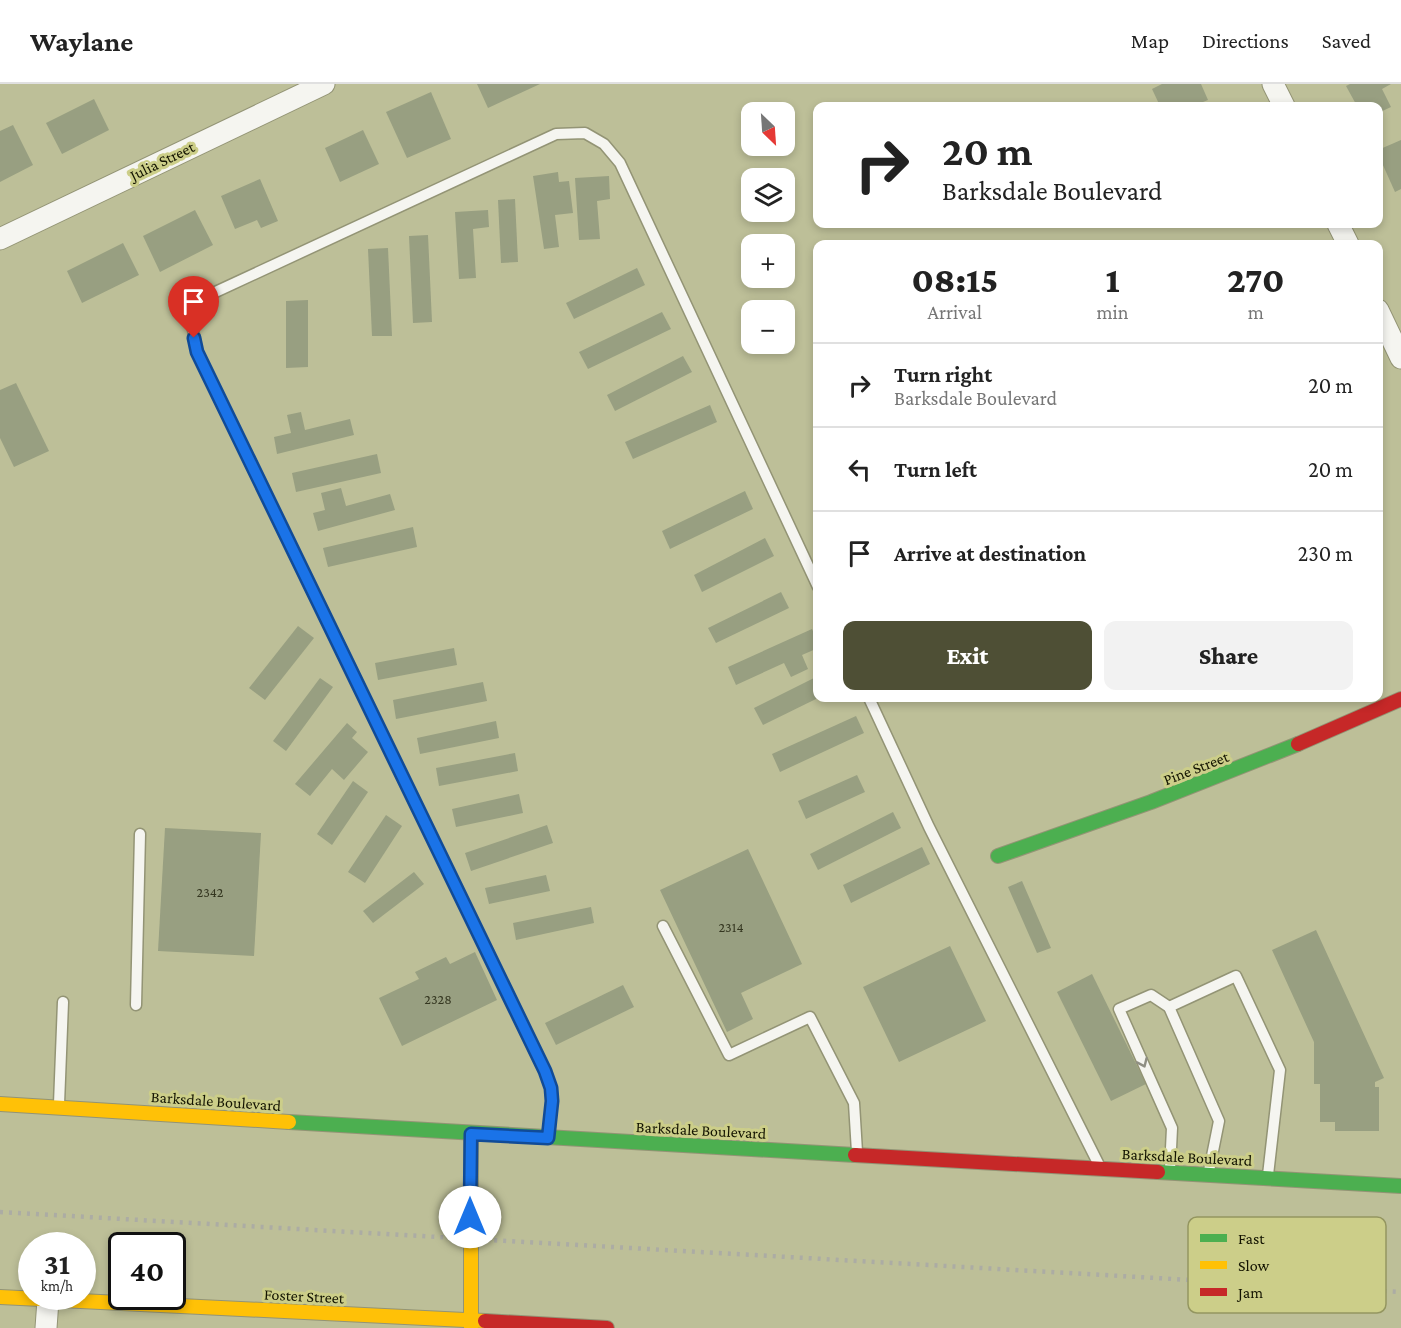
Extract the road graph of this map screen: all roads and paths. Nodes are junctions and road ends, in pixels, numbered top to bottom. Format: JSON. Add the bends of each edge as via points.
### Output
{"nodes":[{"id":1,"x":324,"y":84,"type":"edge"},
{"id":2,"x":1273,"y":84,"type":"edge"},
{"id":3,"x":1282,"y":102,"type":"edge"},
{"id":4,"x":0,"y":239,"type":"edge"},
{"id":5,"x":1383,"y":320,"type":"edge"},
{"id":6,"x":1401,"y":358,"type":"edge"},
{"id":7,"x":813,"y":575,"type":"edge"},
{"id":8,"x":1401,"y":699,"type":"edge"},
{"id":9,"x":871,"y":702,"type":"edge"},
{"id":10,"x":140,"y":834,"type":"dead end"},
{"id":11,"x":998,"y":856,"type":"dead end"},
{"id":12,"x":663,"y":926,"type":"dead end"},
{"id":13,"x":63,"y":1002,"type":"dead end"},
{"id":14,"x":135,"y":1005,"type":"dead end"},
{"id":15,"x":1169,"y":1007,"type":"junction"},
{"id":16,"x":0,"y":1104,"type":"edge"},
{"id":17,"x":59,"y":1107,"type":"junction"},
{"id":18,"x":471,"y":1134,"type":"junction"},
{"id":19,"x":548,"y":1138,"type":"junction"},
{"id":20,"x":857,"y":1155,"type":"junction"},
{"id":21,"x":1101,"y":1168,"type":"junction"},
{"id":22,"x":1170,"y":1172,"type":"junction"},
{"id":23,"x":1209,"y":1175,"type":"junction"},
{"id":24,"x":1268,"y":1178,"type":"junction"},
{"id":25,"x":1401,"y":1186,"type":"edge"},
{"id":26,"x":0,"y":1297,"type":"edge"},
{"id":27,"x":18,"y":1298,"type":"edge"},
{"id":28,"x":96,"y":1303,"type":"edge"},
{"id":29,"x":47,"y":1310,"type":"edge"},
{"id":30,"x":471,"y":1324,"type":"edge"},
{"id":31,"x":46,"y":1328,"type":"edge"},
{"id":32,"x":607,"y":1328,"type":"edge"}],
"edges":[{"from":1,"to":4,"type":"street","name":"Julia Street"},
{"from":2,"to":3,"type":"street"},
{"from":5,"to":6,"type":"street"},
{"from":7,"to":19,"type":"lane","via":[[620,163],[604,144],[585,134],[556,134],[209,296],[196,308],[192,324],[197,352],[545,1071],[552,1101]]},
{"from":8,"to":11,"type":"main road","name":"Pine Street","via":[[1230,773]]},
{"from":9,"to":21,"type":"lane","via":[[929,827]]},
{"from":10,"to":14,"type":"lane"},
{"from":12,"to":20,"type":"lane","via":[[729,1054],[810,1017],[854,1103]]},
{"from":13,"to":17,"type":"lane"},
{"from":15,"to":22,"type":"lane","one_way":true,"via":[[1151,995],[1119,1009],[1172,1128]]},
{"from":15,"to":23,"type":"lane","via":[[1219,1120]]},
{"from":15,"to":24,"type":"lane","via":[[1236,976],[1280,1070]]},
{"from":16,"to":17,"type":"main road","name":"Barksdale Boulevard"},
{"from":17,"to":18,"type":"main road","name":"Barksdale Boulevard"},
{"from":18,"to":19,"type":"main road","name":"Barksdale Boulevard"},
{"from":18,"to":30,"type":"main road"},
{"from":19,"to":20,"type":"main road","name":"Barksdale Boulevard"},
{"from":20,"to":21,"type":"main road","name":"Barksdale Boulevard"},
{"from":21,"to":22,"type":"main road","name":"Barksdale Boulevard"},
{"from":22,"to":23,"type":"main road","name":"Barksdale Boulevard"},
{"from":23,"to":24,"type":"main road","name":"Barksdale Boulevard"},
{"from":24,"to":25,"type":"main road","name":"Barksdale Boulevard"},
{"from":26,"to":27,"type":"main road","name":"Foster Street"},
{"from":28,"to":30,"type":"main road","name":"Foster Street"},
{"from":29,"to":31,"type":"street"},
{"from":30,"to":32,"type":"main road","name":"Foster Street"}]}
